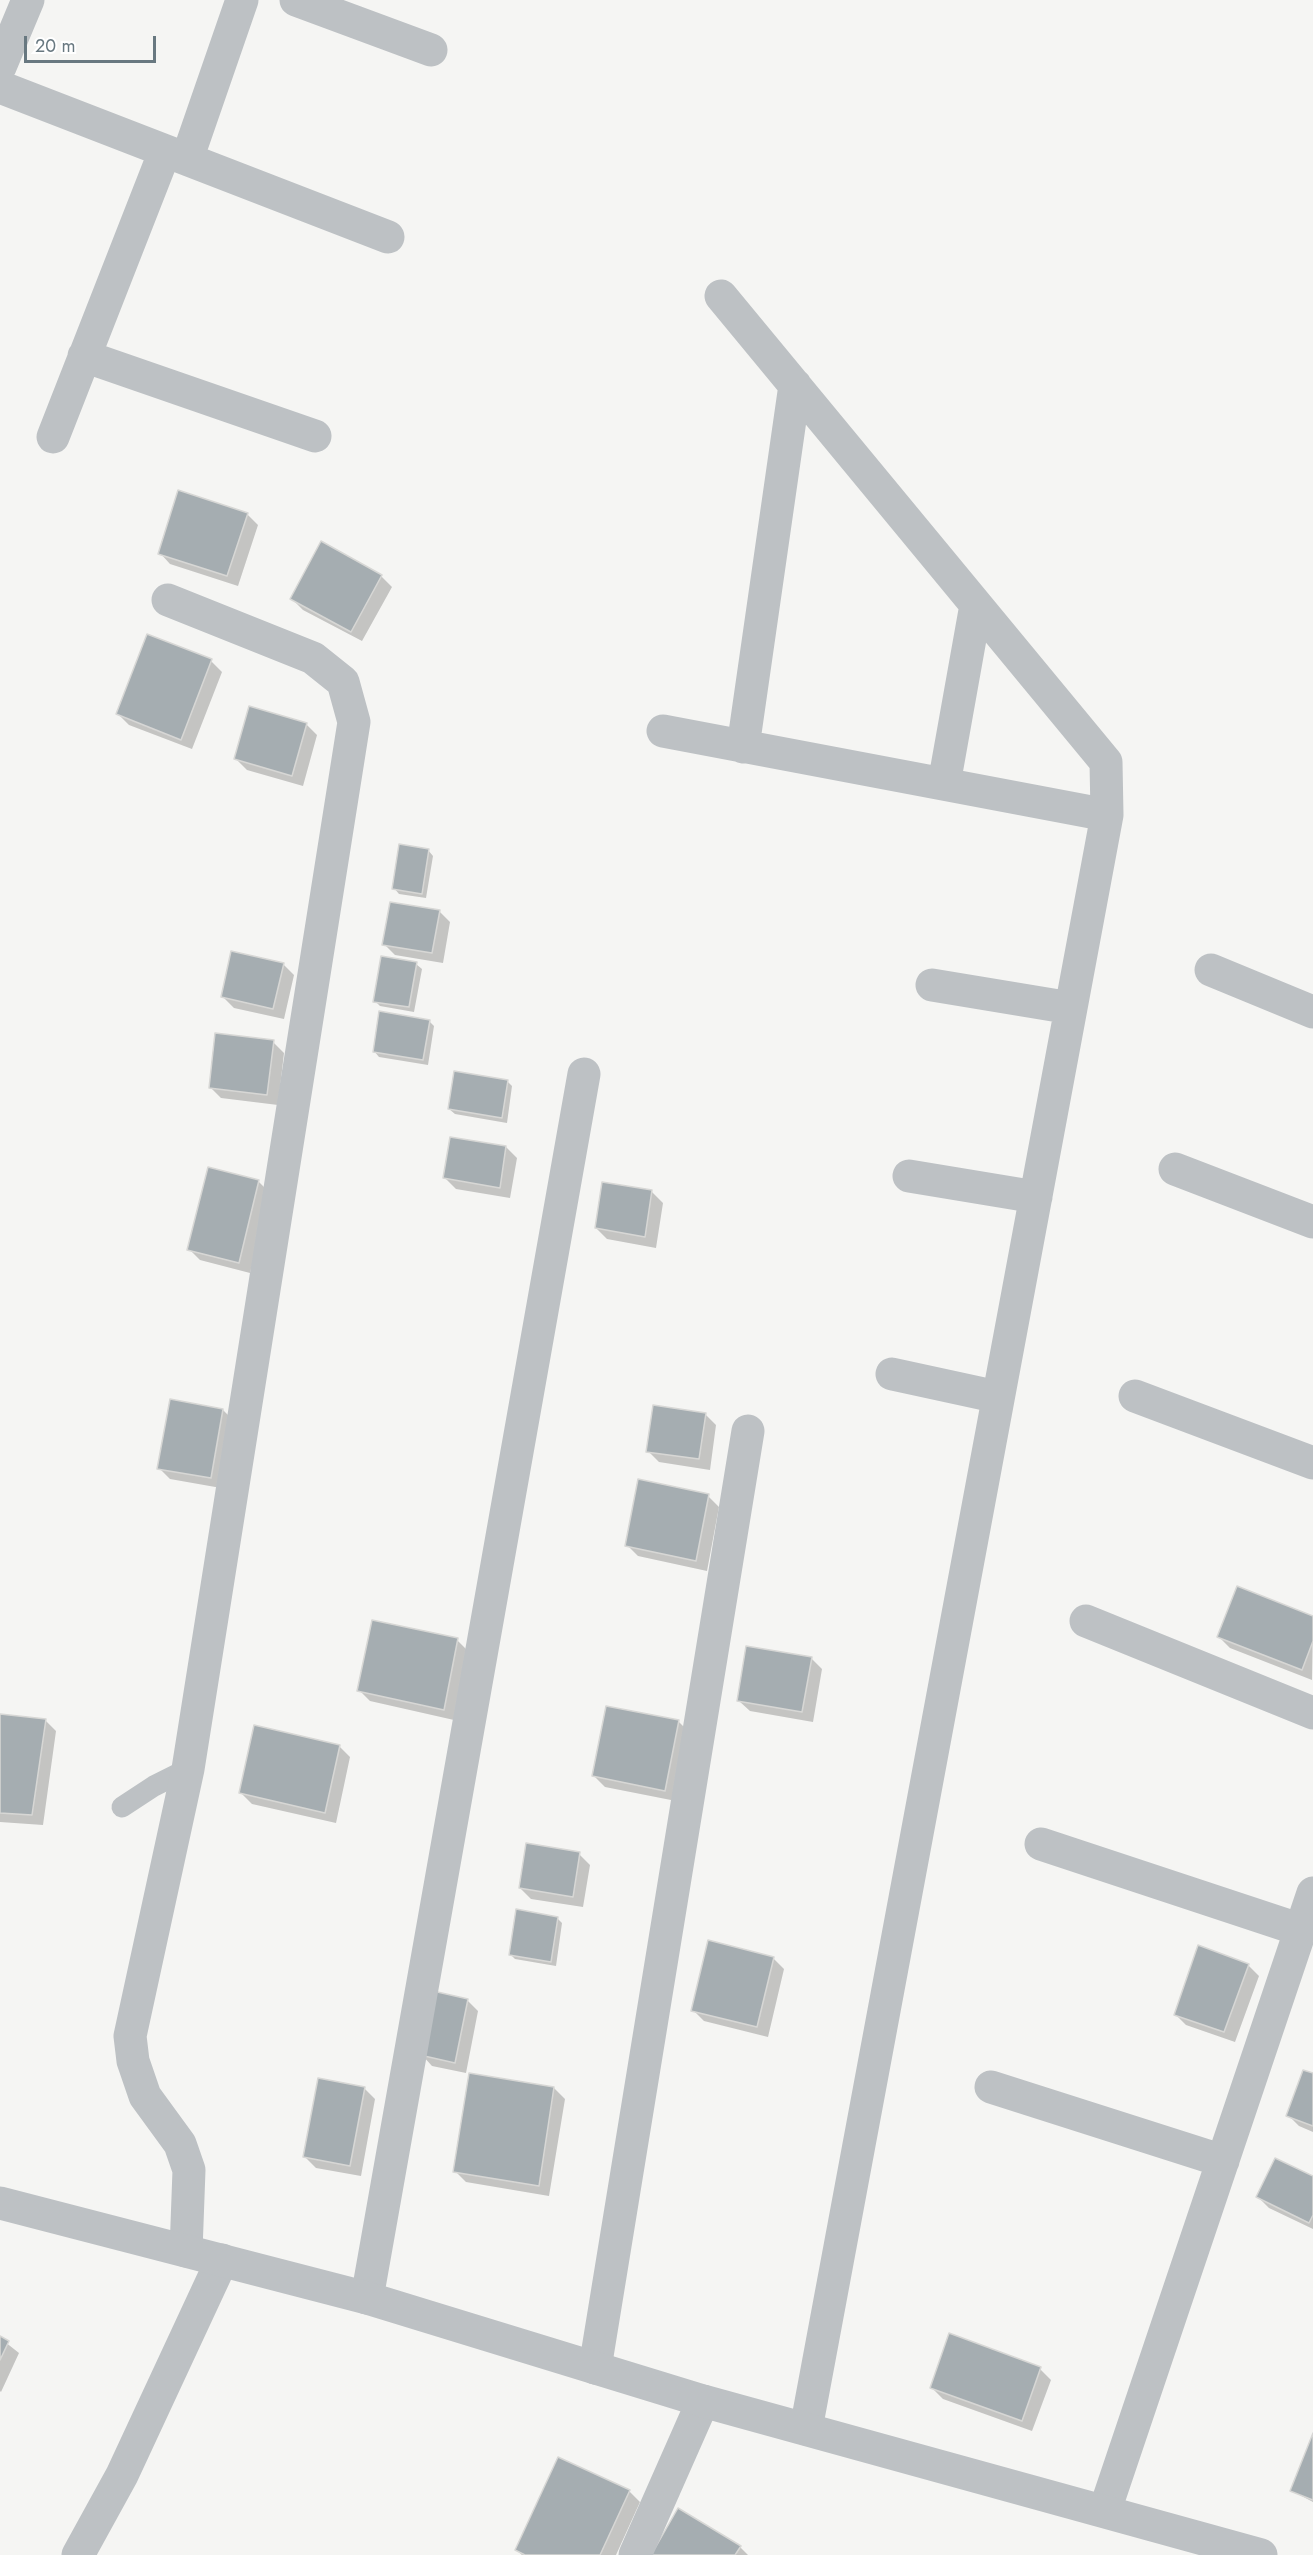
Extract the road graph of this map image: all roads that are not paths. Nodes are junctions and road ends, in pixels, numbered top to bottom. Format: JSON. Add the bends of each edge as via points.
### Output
{"nodes":[{"id":1,"x":28,"y":0,"type":"edge"},
{"id":2,"x":242,"y":0,"type":"edge"},
{"id":3,"x":296,"y":0,"type":"edge"},
{"id":4,"x":431,"y":50,"type":"dead end"},
{"id":5,"x":0,"y":67,"type":"edge"},
{"id":6,"x":0,"y":87,"type":"edge"},
{"id":7,"x":176,"y":155,"type":"junction"},
{"id":8,"x":388,"y":237,"type":"dead end"},
{"id":9,"x":721,"y":296,"type":"dead end"},
{"id":10,"x":84,"y":356,"type":"junction"},
{"id":11,"x":795,"y":386,"type":"junction"},
{"id":12,"x":315,"y":436,"type":"dead end"},
{"id":13,"x":53,"y":437,"type":"dead end"},
{"id":14,"x":168,"y":600,"type":"dead end"},
{"id":15,"x":976,"y":605,"type":"junction"},
{"id":16,"x":663,"y":731,"type":"dead end"},
{"id":17,"x":743,"y":747,"type":"junction"},
{"id":18,"x":944,"y":784,"type":"junction"},
{"id":19,"x":1107,"y":815,"type":"junction"},
{"id":20,"x":1211,"y":970,"type":"dead end"},
{"id":21,"x":932,"y":985,"type":"dead end"},
{"id":22,"x":1071,"y":1008,"type":"junction"},
{"id":23,"x":1313,"y":1012,"type":"edge"},
{"id":24,"x":584,"y":1074,"type":"dead end"},
{"id":25,"x":1175,"y":1169,"type":"dead end"},
{"id":26,"x":909,"y":1176,"type":"dead end"},
{"id":27,"x":1036,"y":1197,"type":"junction"},
{"id":28,"x":1313,"y":1222,"type":"edge"},
{"id":29,"x":892,"y":1374,"type":"dead end"},
{"id":30,"x":1135,"y":1396,"type":"dead end"},
{"id":31,"x":998,"y":1397,"type":"junction"},
{"id":32,"x":748,"y":1431,"type":"dead end"},
{"id":33,"x":1313,"y":1463,"type":"edge"},
{"id":34,"x":1086,"y":1621,"type":"dead end"},
{"id":35,"x":1313,"y":1713,"type":"edge"},
{"id":36,"x":188,"y":1769,"type":"junction"},
{"id":37,"x":122,"y":1807,"type":"dead end"},
{"id":38,"x":1041,"y":1844,"type":"dead end"},
{"id":39,"x":1313,"y":1893,"type":"edge"},
{"id":40,"x":1300,"y":1930,"type":"junction"},
{"id":41,"x":991,"y":2087,"type":"dead end"},
{"id":42,"x":1223,"y":2161,"type":"junction"},
{"id":43,"x":0,"y":2204,"type":"edge"},
{"id":44,"x":186,"y":2251,"type":"junction"},
{"id":45,"x":222,"y":2260,"type":"junction"},
{"id":46,"x":367,"y":2298,"type":"junction"},
{"id":47,"x":596,"y":2368,"type":"junction"},
{"id":48,"x":703,"y":2401,"type":"junction"},
{"id":49,"x":806,"y":2429,"type":"junction"},
{"id":50,"x":1105,"y":2510,"type":"junction"},
{"id":51,"x":1195,"y":2546,"type":"edge"},
{"id":52,"x":78,"y":2555,"type":"edge"},
{"id":53,"x":635,"y":2555,"type":"edge"},
{"id":54,"x":1261,"y":2555,"type":"edge"}],
"edges":[{"from":1,"to":5,"type":"street"},
{"from":2,"to":7,"type":"street"},
{"from":3,"to":4,"type":"street"},
{"from":6,"to":7,"type":"street"},
{"from":7,"to":8,"type":"street"},
{"from":7,"to":10,"type":"street"},
{"from":9,"to":11,"type":"street"},
{"from":10,"to":12,"type":"street"},
{"from":10,"to":13,"type":"street"},
{"from":11,"to":15,"type":"street"},
{"from":11,"to":17,"type":"street"},
{"from":14,"to":36,"type":"street","via":[[313,658],[343,682],[354,722]]},
{"from":15,"to":18,"type":"street"},
{"from":15,"to":19,"type":"street","via":[[1106,762]]},
{"from":16,"to":17,"type":"street"},
{"from":17,"to":18,"type":"street"},
{"from":18,"to":19,"type":"street"},
{"from":19,"to":22,"type":"street"},
{"from":20,"to":23,"type":"street"},
{"from":21,"to":22,"type":"street"},
{"from":22,"to":27,"type":"street"},
{"from":24,"to":46,"type":"street"},
{"from":25,"to":28,"type":"street"},
{"from":26,"to":27,"type":"street"},
{"from":27,"to":31,"type":"street"},
{"from":29,"to":31,"type":"street"},
{"from":30,"to":33,"type":"street"},
{"from":31,"to":49,"type":"street"},
{"from":32,"to":47,"type":"street"},
{"from":34,"to":35,"type":"street"},
{"from":36,"to":37,"type":"lane"},
{"from":36,"to":44,"type":"street","via":[[130,2036],[133,2061],[145,2096],[180,2144],[189,2170]]},
{"from":38,"to":40,"type":"street"},
{"from":39,"to":40,"type":"street"},
{"from":40,"to":42,"type":"street"},
{"from":41,"to":42,"type":"street"},
{"from":42,"to":50,"type":"street"},
{"from":43,"to":44,"type":"street"},
{"from":44,"to":45,"type":"street"},
{"from":45,"to":46,"type":"street"},
{"from":45,"to":52,"type":"street","via":[[122,2475]]},
{"from":46,"to":47,"type":"street"},
{"from":47,"to":48,"type":"street"},
{"from":48,"to":49,"type":"street"},
{"from":48,"to":53,"type":"street"},
{"from":49,"to":50,"type":"street"},
{"from":50,"to":51,"type":"street"},
{"from":51,"to":54,"type":"street"}]}
